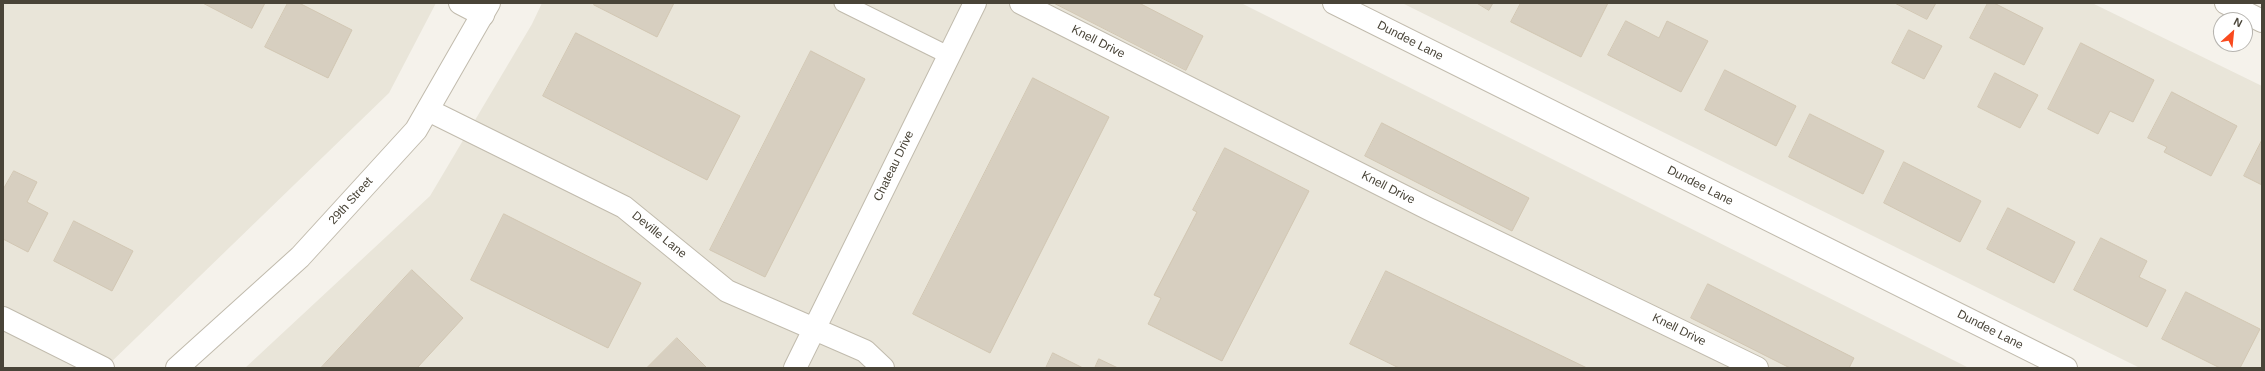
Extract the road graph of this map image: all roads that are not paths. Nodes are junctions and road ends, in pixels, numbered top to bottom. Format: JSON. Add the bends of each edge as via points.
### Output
{"nodes":[{"id":1,"x":460,"y":3,"type":"edge"},
{"id":2,"x":843,"y":3,"type":"edge"},
{"id":3,"x":975,"y":3,"type":"edge"},
{"id":4,"x":1021,"y":3,"type":"edge"},
{"id":5,"x":1334,"y":3,"type":"edge"},
{"id":6,"x":2226,"y":3,"type":"edge"},
{"id":7,"x":486,"y":9,"type":"edge"},
{"id":8,"x":2262,"y":21,"type":"edge"},
{"id":9,"x":948,"y":55,"type":"junction"},
{"id":10,"x":428,"y":110,"type":"junction"},
{"id":11,"x":3,"y":318,"type":"edge"},
{"id":12,"x":815,"y":329,"type":"junction"},
{"id":13,"x":103,"y":368,"type":"edge"},
{"id":14,"x":177,"y":368,"type":"edge"},
{"id":15,"x":795,"y":368,"type":"edge"},
{"id":16,"x":883,"y":368,"type":"edge"},
{"id":17,"x":1757,"y":368,"type":"edge"},
{"id":18,"x":2066,"y":368,"type":"edge"}],
"edges":[{"from":1,"to":7,"type":"street"},
{"from":2,"to":9,"type":"lane"},
{"from":3,"to":9,"type":"street","name":"Chateau Drive"},
{"from":4,"to":17,"type":"street","name":"Knell Drive","via":[[1428,209]]},
{"from":5,"to":18,"type":"street","name":"Dundee Lane"},
{"from":6,"to":8,"type":"street"},
{"from":7,"to":10,"type":"street","name":"29th Street"},
{"from":9,"to":12,"type":"street","name":"Chateau Drive"},
{"from":10,"to":12,"type":"street","name":"Deville Lane","via":[[624,207],[727,291]]},
{"from":10,"to":14,"type":"street","name":"29th Street","via":[[416,130],[300,257]]},
{"from":11,"to":13,"type":"street"},
{"from":12,"to":15,"type":"street","name":"Chateau Drive"},
{"from":12,"to":16,"type":"street","name":"Deville Lane","via":[[866,351]]}]}
